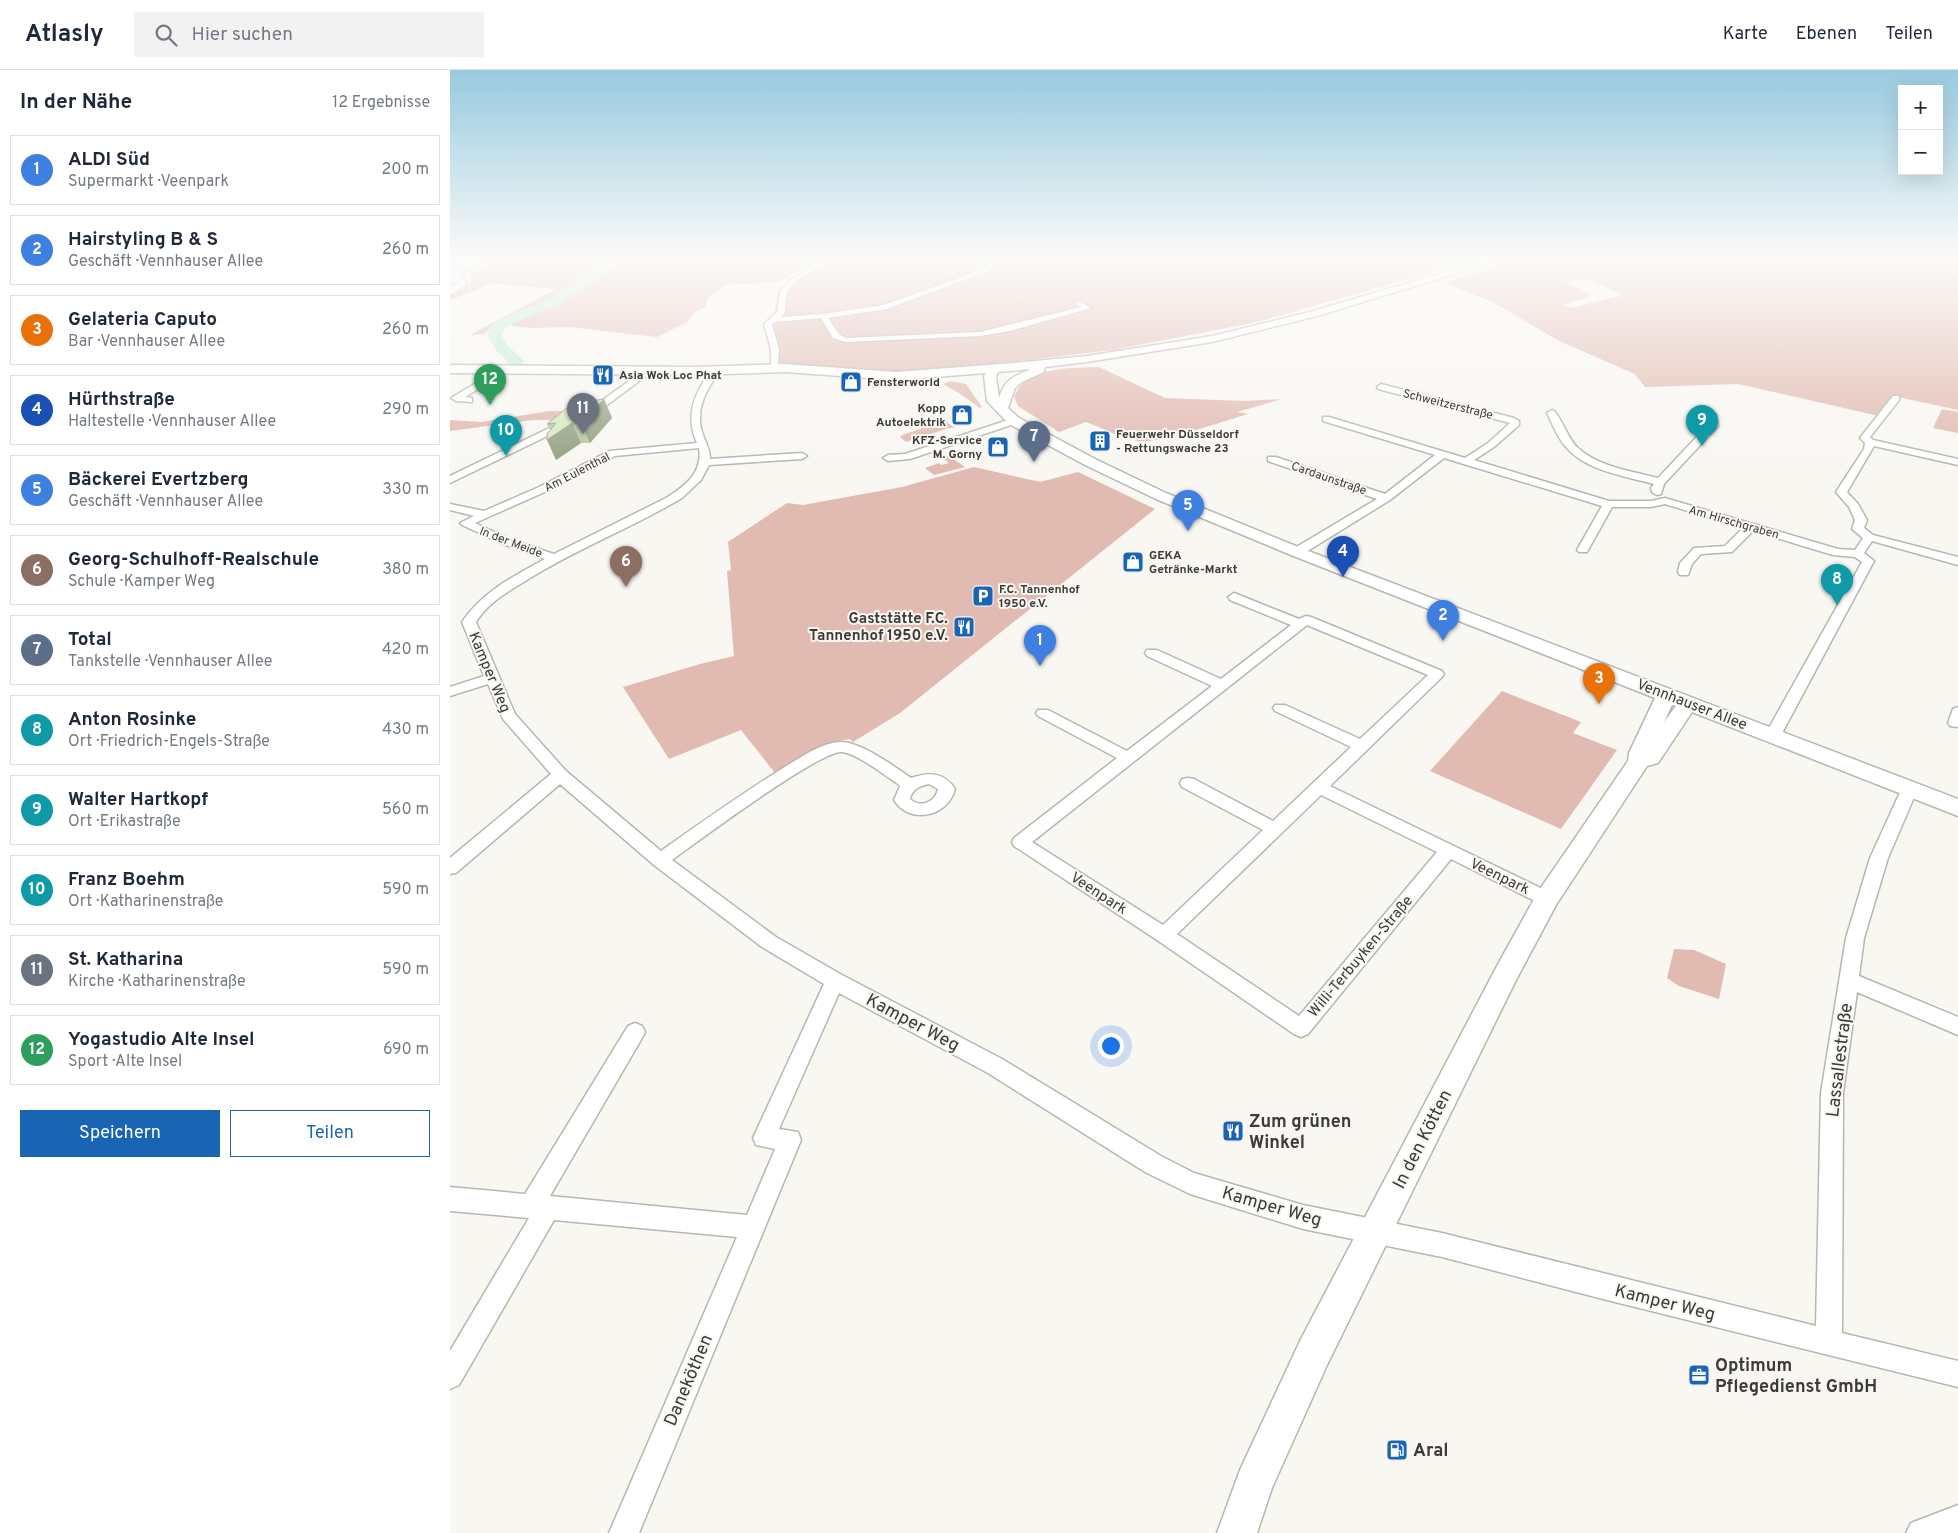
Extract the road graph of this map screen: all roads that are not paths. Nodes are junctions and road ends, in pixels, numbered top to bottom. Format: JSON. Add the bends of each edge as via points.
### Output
{"nodes":[{"id":1,"x":769,"y":327,"type":"edge"},
{"id":2,"x":831,"y":327,"type":"edge"},
{"id":3,"x":1008,"y":327,"type":"edge"},
{"id":4,"x":1258,"y":327,"type":"edge"},
{"id":5,"x":1087,"y":359,"type":"junction"},
{"id":6,"x":450,"y":368,"type":"edge"},
{"id":7,"x":774,"y":368,"type":"junction"},
{"id":8,"x":994,"y":369,"type":"junction"},
{"id":9,"x":504,"y":370,"type":"junction"},
{"id":10,"x":717,"y":370,"type":"junction"},
{"id":11,"x":647,"y":371,"type":"junction"},
{"id":12,"x":917,"y":375,"type":"junction"},
{"id":13,"x":1381,"y":388,"type":"dead end"},
{"id":14,"x":992,"y":391,"type":"junction"},
{"id":15,"x":1896,"y":398,"type":"dead end"},
{"id":16,"x":469,"y":400,"type":"dead end"},
{"id":17,"x":1002,"y":408,"type":"junction"},
{"id":18,"x":1552,"y":413,"type":"dead end"},
{"id":19,"x":1713,"y":416,"type":"dead end"},
{"id":20,"x":1326,"y":419,"type":"dead end"},
{"id":21,"x":1014,"y":421,"type":"junction"},
{"id":22,"x":1870,"y":442,"type":"junction"},
{"id":23,"x":703,"y":445,"type":"junction"},
{"id":24,"x":795,"y":445,"type":"dead end"},
{"id":25,"x":1441,"y":455,"type":"junction"},
{"id":26,"x":789,"y":456,"type":"junction"},
{"id":27,"x":802,"y":456,"type":"dead end"},
{"id":28,"x":888,"y":458,"type":"dead end"},
{"id":29,"x":1272,"y":459,"type":"dead end"},
{"id":30,"x":706,"y":462,"type":"junction"},
{"id":31,"x":1465,"y":462,"type":"junction"},
{"id":32,"x":1958,"y":462,"type":"edge"},
{"id":33,"x":450,"y":480,"type":"edge"},
{"id":34,"x":1660,"y":482,"type":"junction"},
{"id":35,"x":1386,"y":498,"type":"junction"},
{"id":36,"x":1665,"y":501,"type":"junction"},
{"id":37,"x":1608,"y":504,"type":"junction"},
{"id":38,"x":450,"y":506,"type":"edge"},
{"id":39,"x":485,"y":515,"type":"junction"},
{"id":40,"x":1750,"y":526,"type":"junction"},
{"id":41,"x":1869,"y":537,"type":"junction"},
{"id":42,"x":1583,"y":550,"type":"dead end"},
{"id":43,"x":1297,"y":552,"type":"junction"},
{"id":44,"x":1858,"y":554,"type":"junction"},
{"id":45,"x":554,"y":558,"type":"junction"},
{"id":46,"x":1958,"y":561,"type":"edge"},
{"id":47,"x":1684,"y":572,"type":"dead end"},
{"id":48,"x":1234,"y":597,"type":"dead end"},
{"id":49,"x":1300,"y":624,"type":"junction"},
{"id":50,"x":1152,"y":653,"type":"dead end"},
{"id":51,"x":492,"y":678,"type":"junction"},
{"id":52,"x":1222,"y":685,"type":"junction"},
{"id":53,"x":450,"y":692,"type":"edge"},
{"id":54,"x":1667,"y":694,"type":"junction"},
{"id":55,"x":1689,"y":702,"type":"junction"},
{"id":56,"x":1280,"y":708,"type":"dead end"},
{"id":57,"x":1043,"y":713,"type":"dead end"},
{"id":58,"x":1773,"y":735,"type":"junction"},
{"id":59,"x":1362,"y":746,"type":"junction"},
{"id":60,"x":1129,"y":758,"type":"junction"},
{"id":61,"x":1639,"y":762,"type":"junction"},
{"id":62,"x":560,"y":775,"type":"junction"},
{"id":63,"x":1188,"y":784,"type":"dead end"},
{"id":64,"x":910,"y":785,"type":"dead end"},
{"id":65,"x":1319,"y":787,"type":"junction"},
{"id":66,"x":1910,"y":788,"type":"junction"},
{"id":67,"x":1958,"y":808,"type":"edge"},
{"id":68,"x":1275,"y":829,"type":"junction"},
{"id":69,"x":1449,"y":850,"type":"junction"},
{"id":70,"x":660,"y":860,"type":"junction"},
{"id":71,"x":450,"y":868,"type":"edge"},
{"id":72,"x":1548,"y":899,"type":"junction"},
{"id":73,"x":1164,"y":935,"type":"junction"},
{"id":74,"x":1849,"y":980,"type":"junction"},
{"id":75,"x":836,"y":982,"type":"junction"},
{"id":76,"x":1958,"y":1026,"type":"edge"},
{"id":77,"x":635,"y":1032,"type":"dead end"},
{"id":78,"x":450,"y":1199,"type":"edge"},
{"id":79,"x":540,"y":1207,"type":"junction"},
{"id":80,"x":752,"y":1227,"type":"junction"},
{"id":81,"x":1375,"y":1230,"type":"junction"},
{"id":82,"x":1829,"y":1343,"type":"junction"},
{"id":83,"x":1958,"y":1374,"type":"edge"},
{"id":84,"x":450,"y":1376,"type":"edge"},
{"id":85,"x":1958,"y":1520,"type":"edge"},
{"id":86,"x":624,"y":1533,"type":"edge"},
{"id":87,"x":1236,"y":1533,"type":"edge"},
{"id":88,"x":1921,"y":1533,"type":"edge"}],
"edges":[{"from":1,"to":7,"type":"street","via":[[775,349]]},
{"from":2,"to":3,"type":"street","via":[[839,338],[861,340],[988,333]]},
{"from":4,"to":5,"type":"main road"},
{"from":5,"to":8,"type":"main road"},
{"from":5,"to":17,"type":"main road","via":[[1028,374],[1009,386]]},
{"from":6,"to":9,"type":"main road"},
{"from":7,"to":10,"type":"main road"},
{"from":7,"to":12,"type":"main road","via":[[877,376]]},
{"from":8,"to":12,"type":"main road"},
{"from":8,"to":14,"type":"main road","via":[[990,376]]},
{"from":8,"to":17,"type":"main road","via":[[1003,375]]},
{"from":9,"to":11,"type":"main road"},
{"from":9,"to":16,"type":"street","via":[[456,398]]},
{"from":10,"to":11,"type":"main road"},
{"from":10,"to":23,"type":"street","via":[[701,389],[697,407],[697,431]]},
{"from":11,"to":33,"type":"street","via":[[596,409]]},
{"from":12,"to":14,"type":"main road","via":[[974,378]]},
{"from":13,"to":31,"type":"street","name":"Schweitzerstraße","via":[[1515,422],[1516,425]]},
{"from":14,"to":17,"type":"main road","name":"Vennhauser Allee","via":[[993,401]]},
{"from":15,"to":22,"type":"street","via":[[1865,438]]},
{"from":17,"to":21,"type":"main road","name":"Vennhauser Allee"},
{"from":18,"to":34,"type":"street","via":[[1567,442],[1584,456],[1595,463]]},
{"from":19,"to":34,"type":"street","via":[[1713,426]]},
{"from":20,"to":25,"type":"street","name":"Am Hirschgraben"},
{"from":21,"to":28,"type":"street","via":[[906,457]]},
{"from":21,"to":43,"type":"main road","name":"Vennhauser Allee","via":[[1124,479]]},
{"from":22,"to":32,"type":"street"},
{"from":22,"to":41,"type":"street","via":[[1869,449],[1841,492],[1859,513],[1858,529]]},
{"from":23,"to":30,"type":"street"},
{"from":23,"to":39,"type":"street","name":"Am Eulenthal","via":[[613,454]]},
{"from":24,"to":26,"type":"street"},
{"from":25,"to":31,"type":"street","name":"Am Hirschgraben"},
{"from":25,"to":35,"type":"street"},
{"from":26,"to":27,"type":"street"},
{"from":26,"to":30,"type":"street"},
{"from":29,"to":35,"type":"street","name":"Cardaunstraße"},
{"from":30,"to":45,"type":"street","name":"Kamper Weg","via":[[698,477],[680,494]]},
{"from":31,"to":37,"type":"street","name":"Am Hirschgraben"},
{"from":34,"to":36,"type":"street","via":[[1657,494]]},
{"from":35,"to":43,"type":"street"},
{"from":36,"to":37,"type":"street","name":"Am Hirschgraben"},
{"from":36,"to":40,"type":"street","name":"Am Hirschgraben"},
{"from":37,"to":42,"type":"street"},
{"from":38,"to":39,"type":"street","name":"In der Meide"},
{"from":39,"to":45,"type":"street","name":"In der Meide","via":[[466,524]]},
{"from":40,"to":44,"type":"street","name":"Am Hirschgraben","via":[[1837,552]]},
{"from":40,"to":47,"type":"street","via":[[1728,550],[1698,550],[1686,563]]},
{"from":41,"to":44,"type":"street"},
{"from":41,"to":46,"type":"street"},
{"from":43,"to":54,"type":"main road","name":"Vennhauser Allee"},
{"from":44,"to":58,"type":"street","via":[[1868,562]]},
{"from":45,"to":51,"type":"street","name":"Kamper Weg","via":[[480,604],[470,618],[478,648]]},
{"from":48,"to":49,"type":"street"},
{"from":49,"to":52,"type":"street","name":"Veenpark"},
{"from":49,"to":59,"type":"street","via":[[1306,620],[1437,674]]},
{"from":50,"to":52,"type":"street"},
{"from":51,"to":53,"type":"street"},
{"from":51,"to":62,"type":"street","name":"Kamper Weg","via":[[508,716]]},
{"from":52,"to":60,"type":"street","name":"Veenpark"},
{"from":54,"to":55,"type":"main road","name":"Vennhauser Allee"},
{"from":54,"to":61,"type":"main road","name":"In den Kötten","via":[[1640,753]]},
{"from":55,"to":58,"type":"main road","name":"Vennhauser Allee"},
{"from":55,"to":61,"type":"main road","name":"In den Kötten","via":[[1650,758]]},
{"from":56,"to":59,"type":"street"},
{"from":57,"to":60,"type":"street"},
{"from":58,"to":66,"type":"main road","name":"Vennhauser Allee"},
{"from":59,"to":65,"type":"street"},
{"from":60,"to":73,"type":"street","name":"Veenpark","via":[[1020,842]]},
{"from":61,"to":72,"type":"main road","name":"In den Kötten"},
{"from":62,"to":70,"type":"street","name":"Kamper Weg"},
{"from":62,"to":71,"type":"street"},
{"from":63,"to":68,"type":"street"},
{"from":64,"to":70,"type":"street","via":[[854,751],[841,746],[830,748],[804,762]]},
{"from":65,"to":68,"type":"street"},
{"from":65,"to":69,"type":"street","name":"Veenpark"},
{"from":66,"to":67,"type":"main road","name":"Vennhauser Allee"},
{"from":66,"to":74,"type":"street","name":"Lassallestraße","via":[[1879,858],[1855,938]]},
{"from":68,"to":73,"type":"street"},
{"from":69,"to":72,"type":"street","name":"Veenpark"},
{"from":69,"to":73,"type":"street","name":"Willi-Terbuyken-Straße","via":[[1302,1028]]},
{"from":70,"to":75,"type":"street","name":"Kamper Weg","via":[[769,942]]},
{"from":72,"to":81,"type":"main road","name":"In den Kötten"},
{"from":74,"to":76,"type":"street"},
{"from":74,"to":82,"type":"street","name":"Lassallestraße","via":[[1832,1093]]},
{"from":75,"to":80,"type":"street","name":"Daneköthen","via":[[764,1138],[790,1140]]},
{"from":75,"to":81,"type":"street","name":"Kamper Weg","via":[[995,1066],[1152,1164],[1190,1183],[1303,1217]]},
{"from":77,"to":79,"type":"street"},
{"from":78,"to":79,"type":"street"},
{"from":79,"to":80,"type":"street"},
{"from":79,"to":84,"type":"street"},
{"from":80,"to":86,"type":"street","name":"Daneköthen"},
{"from":81,"to":82,"type":"street","name":"Kamper Weg"},
{"from":81,"to":87,"type":"main road","name":"In den Kötten","via":[[1296,1388]]},
{"from":82,"to":83,"type":"street","name":"Kamper Weg"},
{"from":85,"to":88,"type":"street"}]}
